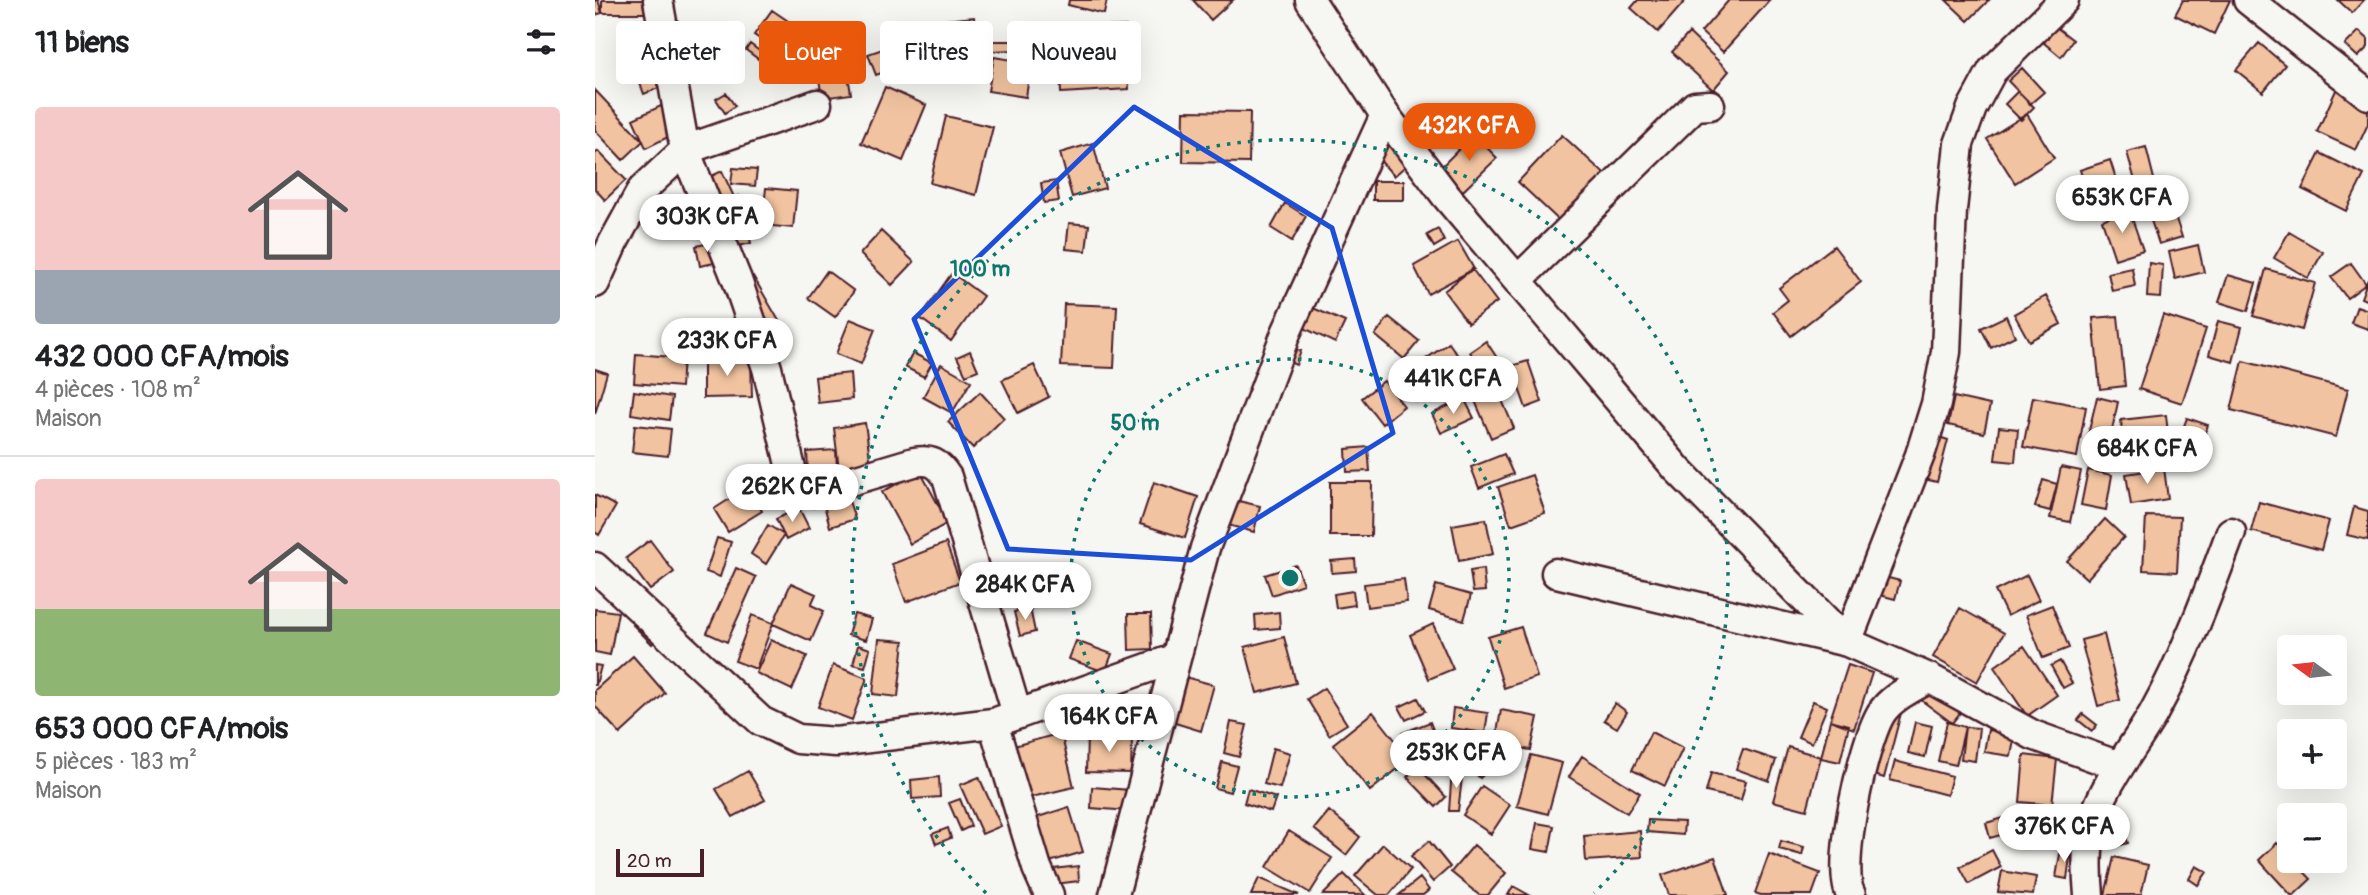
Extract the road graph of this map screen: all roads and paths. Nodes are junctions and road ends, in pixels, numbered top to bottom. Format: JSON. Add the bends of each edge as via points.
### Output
{"nodes":[{"id":1,"x":657,"y":0,"type":"edge"},
{"id":2,"x":1310,"y":0,"type":"edge"},
{"id":3,"x":2064,"y":0,"type":"edge"},
{"id":4,"x":2248,"y":0,"type":"edge"},
{"id":5,"x":2368,"y":95,"type":"edge"},
{"id":6,"x":817,"y":104,"type":"dead end"},
{"id":7,"x":1710,"y":105,"type":"dead end"},
{"id":8,"x":1385,"y":115,"type":"junction"},
{"id":9,"x":685,"y":150,"type":"junction"},
{"id":10,"x":1518,"y":280,"type":"junction"},
{"id":11,"x":595,"y":284,"type":"edge"},
{"id":12,"x":2231,"y":532,"type":"dead end"},
{"id":13,"x":595,"y":567,"type":"edge"},
{"id":14,"x":1556,"y":573,"type":"dead end"},
{"id":15,"x":1847,"y":642,"type":"junction"},
{"id":16,"x":1176,"y":659,"type":"junction"},
{"id":17,"x":1929,"y":678,"type":"junction"},
{"id":18,"x":1005,"y":719,"type":"junction"},
{"id":19,"x":2119,"y":766,"type":"junction"},
{"id":20,"x":1049,"y":895,"type":"edge"},
{"id":21,"x":1114,"y":895,"type":"edge"},
{"id":22,"x":1851,"y":895,"type":"edge"},
{"id":23,"x":2089,"y":895,"type":"edge"}],
"edges":[{"from":1,"to":9,"type":"street"},
{"from":2,"to":8,"type":"street"},
{"from":3,"to":15,"type":"street","via":[[1992,71],[1959,144],[1946,352],[1936,404]]},
{"from":4,"to":5,"type":"street"},
{"from":6,"to":9,"type":"street"},
{"from":7,"to":10,"type":"street","via":[[1696,106]]},
{"from":8,"to":10,"type":"street"},
{"from":8,"to":16,"type":"street","via":[[1286,332],[1205,548]]},
{"from":9,"to":11,"type":"street","via":[[642,190]]},
{"from":9,"to":18,"type":"street","via":[[767,368],[792,473],[800,489],[829,489],[927,460],[939,465],[947,477]]},
{"from":10,"to":15,"type":"street","via":[[1677,469]]},
{"from":12,"to":19,"type":"street","via":[[2199,619],[2153,714]]},
{"from":13,"to":18,"type":"street","via":[[761,721],[798,738],[836,742]]},
{"from":14,"to":15,"type":"street"},
{"from":15,"to":17,"type":"street"},
{"from":16,"to":18,"type":"street"},
{"from":16,"to":21,"type":"street"},
{"from":17,"to":19,"type":"street","via":[[2033,735]]},
{"from":17,"to":22,"type":"street","via":[[1896,698],[1880,715],[1851,817],[1846,869]]},
{"from":18,"to":20,"type":"street","via":[[1037,868]]},
{"from":19,"to":23,"type":"street","via":[[2092,821]]}]}
